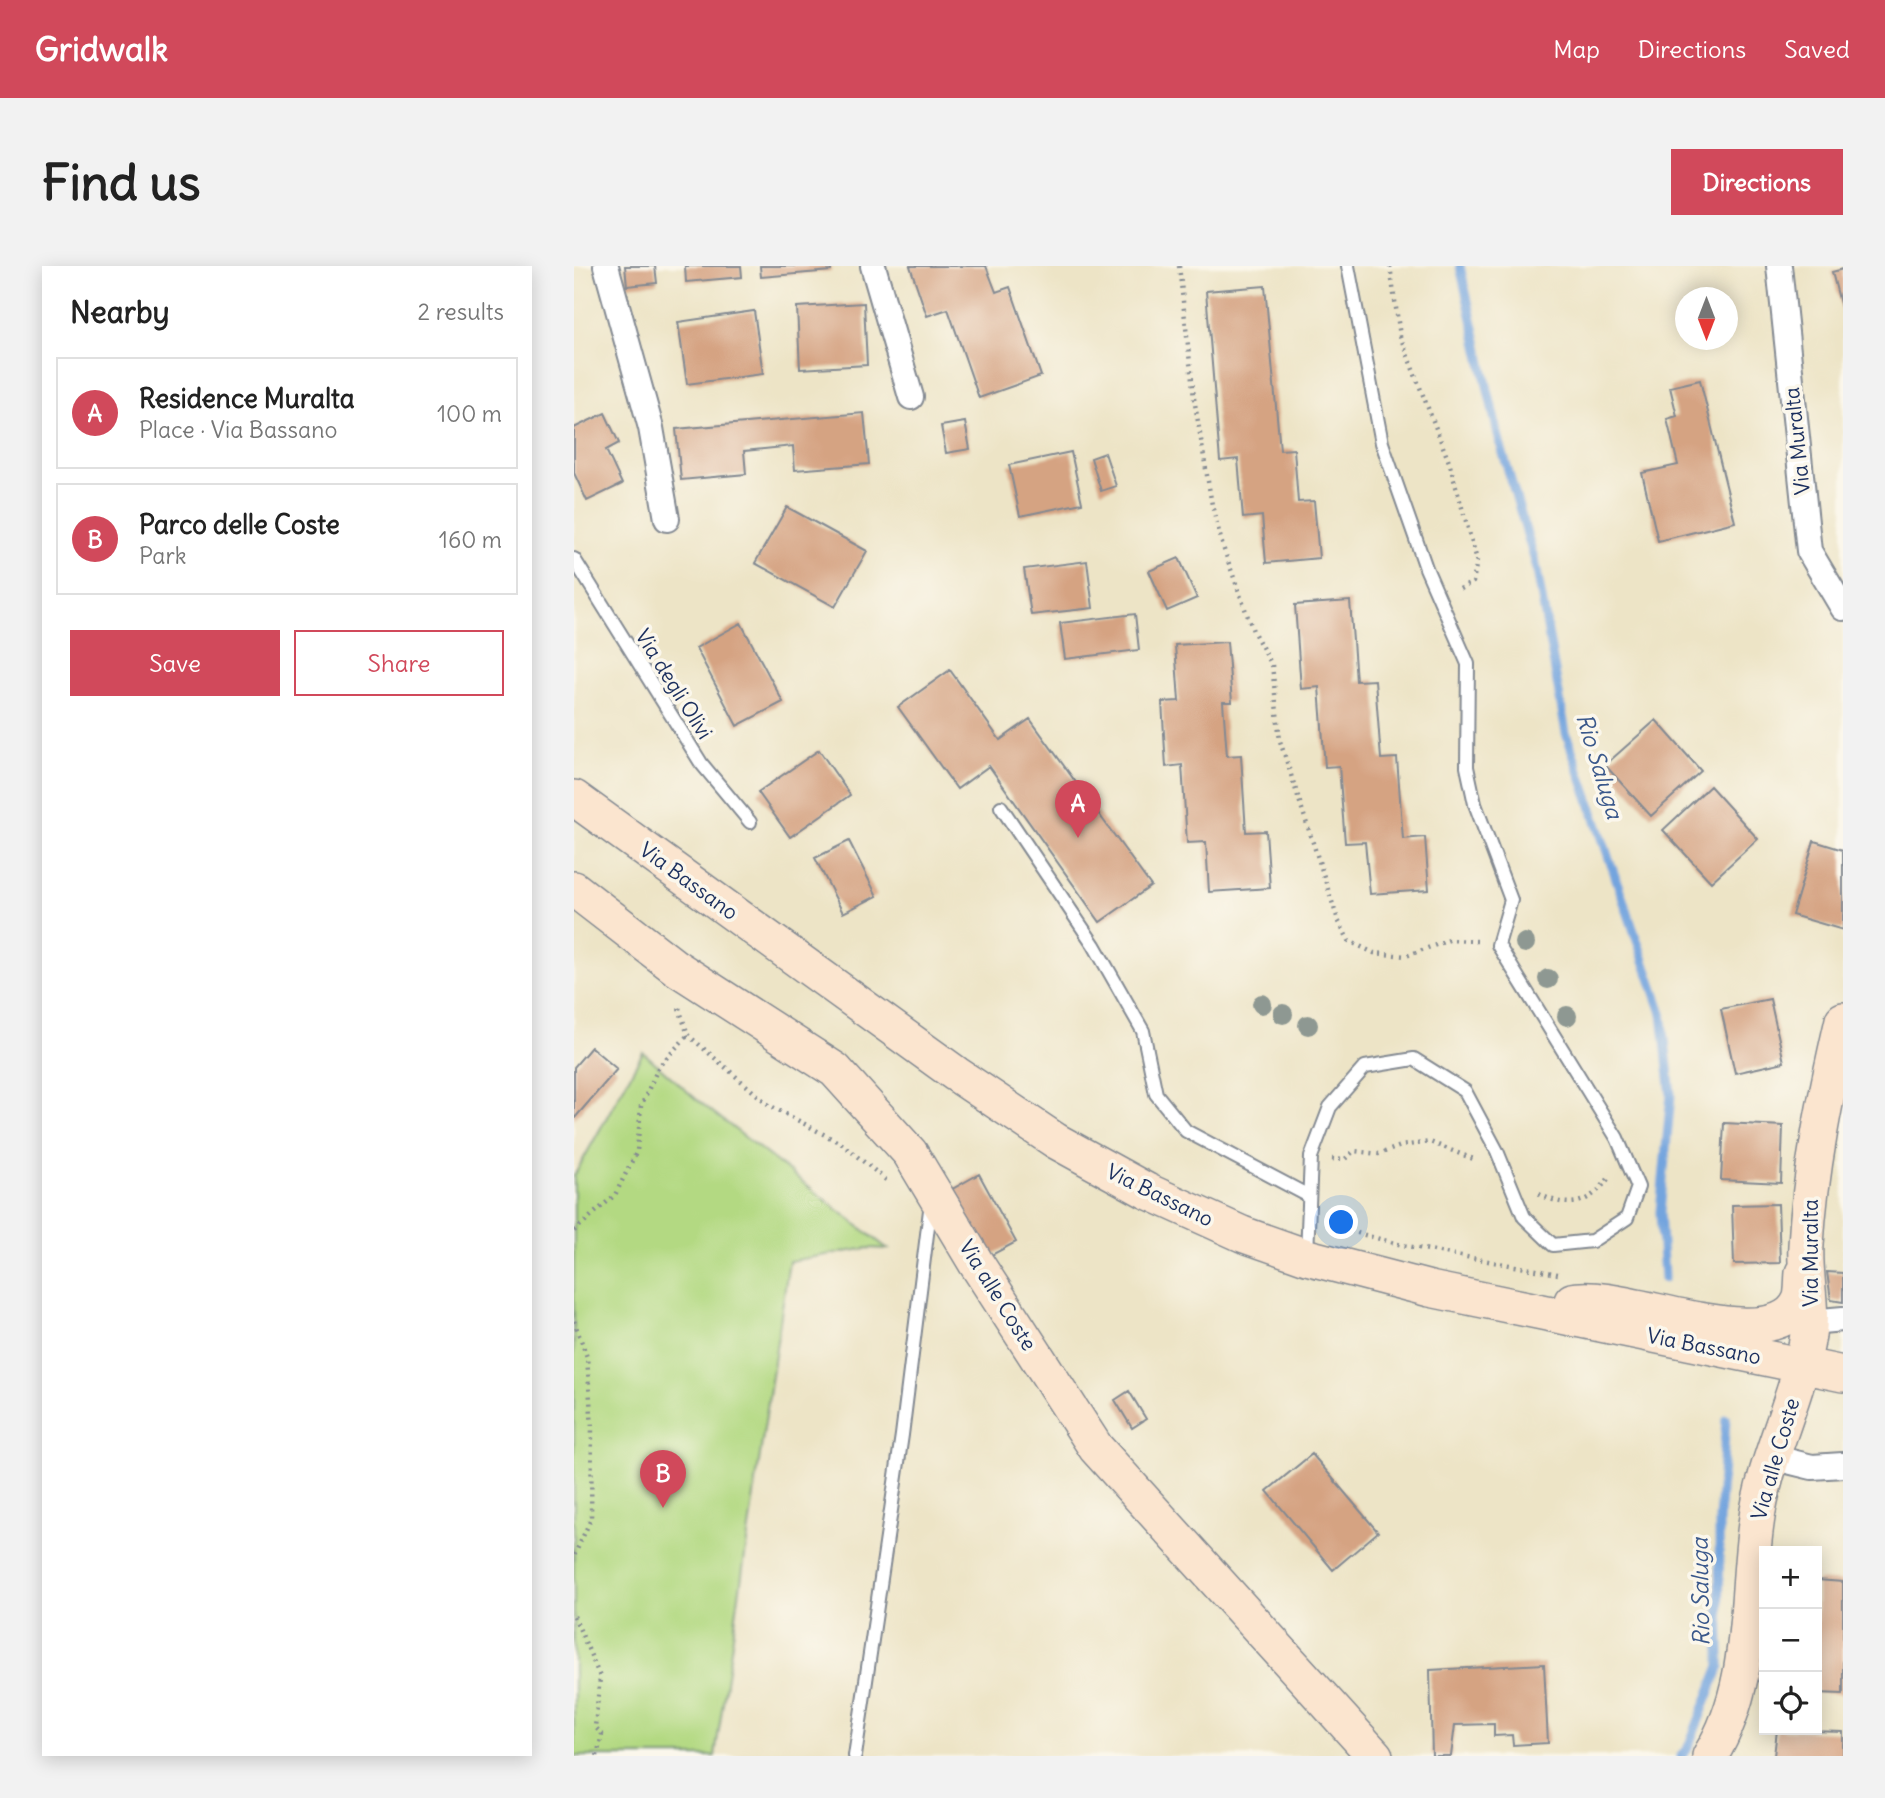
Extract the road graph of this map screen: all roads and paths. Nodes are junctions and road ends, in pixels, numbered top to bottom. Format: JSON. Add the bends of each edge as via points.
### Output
{"nodes":[{"id":1,"x":606,"y":266,"type":"edge"},
{"id":2,"x":873,"y":266,"type":"edge"},
{"id":3,"x":1179,"y":266,"type":"edge"},
{"id":4,"x":1348,"y":266,"type":"edge"},
{"id":5,"x":1390,"y":266,"type":"edge"},
{"id":6,"x":1779,"y":266,"type":"edge"},
{"id":7,"x":911,"y":397,"type":"dead end"},
{"id":8,"x":667,"y":519,"type":"dead end"},
{"id":9,"x":574,"y":559,"type":"edge"},
{"id":10,"x":1437,"y":595,"type":"junction"},
{"id":11,"x":1843,"y":608,"type":"edge"},
{"id":12,"x":574,"y":798,"type":"edge"},
{"id":13,"x":1001,"y":807,"type":"dead end"},
{"id":14,"x":750,"y":822,"type":"dead end"},
{"id":15,"x":574,"y":889,"type":"edge"},
{"id":16,"x":1498,"y":946,"type":"junction"},
{"id":17,"x":675,"y":967,"type":"junction"},
{"id":18,"x":1843,"y":1020,"type":"edge"},
{"id":19,"x":688,"y":1035,"type":"junction"},
{"id":20,"x":932,"y":1190,"type":"junction"},
{"id":21,"x":1307,"y":1195,"type":"junction"},
{"id":22,"x":574,"y":1231,"type":"edge"},
{"id":23,"x":1805,"y":1249,"type":"junction"},
{"id":24,"x":1307,"y":1257,"type":"junction"},
{"id":25,"x":1533,"y":1311,"type":"junction"},
{"id":26,"x":1826,"y":1320,"type":"edge"},
{"id":27,"x":574,"y":1321,"type":"edge"},
{"id":28,"x":1802,"y":1366,"type":"junction"},
{"id":29,"x":1843,"y":1374,"type":"edge"},
{"id":30,"x":1771,"y":1457,"type":"junction"},
{"id":31,"x":1843,"y":1465,"type":"edge"},
{"id":32,"x":574,"y":1556,"type":"edge"},
{"id":33,"x":574,"y":1616,"type":"edge"},
{"id":34,"x":597,"y":1756,"type":"edge"},
{"id":35,"x":855,"y":1756,"type":"edge"},
{"id":36,"x":1374,"y":1756,"type":"edge"},
{"id":37,"x":1710,"y":1756,"type":"edge"}],
"edges":[{"from":1,"to":8,"type":"street","via":[[650,428]]},
{"from":2,"to":7,"type":"street"},
{"from":3,"to":16,"type":"path","via":[[1212,505],[1244,606],[1272,666],[1280,741],[1338,920],[1349,942],[1374,953],[1406,956],[1450,940]]},
{"from":4,"to":10,"type":"lane","via":[[1382,443]]},
{"from":5,"to":10,"type":"path","via":[[1399,336],[1449,462],[1477,560],[1473,582],[1451,594]]},
{"from":6,"to":11,"type":"street","name":"Via Muralta","via":[[1809,551]]},
{"from":9,"to":14,"type":"lane","name":"Via degli Olivi","via":[[701,763]]},
{"from":10,"to":16,"type":"lane","via":[[1468,664],[1467,767],[1475,804],[1511,901]]},
{"from":12,"to":24,"type":"street","name":"Via Bassano","via":[[1056,1141],[1147,1191],[1242,1234]]},
{"from":13,"to":21,"type":"lane","via":[[1094,945],[1143,1031],[1156,1094],[1186,1131]]},
{"from":15,"to":17,"type":"street","name":"Via alle Coste"},
{"from":16,"to":21,"type":"lane","via":[[1617,1138],[1638,1187],[1628,1219],[1592,1241],[1553,1245],[1524,1217],[1497,1151],[1465,1091],[1414,1059],[1365,1067],[1329,1107],[1311,1157]]},
{"from":17,"to":19,"type":"path","via":[[679,1014]]},
{"from":17,"to":20,"type":"street","name":"Via alle Coste","via":[[835,1070],[910,1153]]},
{"from":18,"to":23,"type":"street","name":"Via Muralta","via":[[1810,1189]]},
{"from":19,"to":20,"type":"path","via":[[769,1105],[842,1144],[899,1190]]},
{"from":19,"to":22,"type":"path","via":[[654,1076],[641,1106],[637,1151],[615,1195]]},
{"from":20,"to":35,"type":"lane"},
{"from":20,"to":36,"type":"street","name":"Via alle Coste","via":[[1096,1448]]},
{"from":21,"to":24,"type":"lane"},
{"from":23,"to":25,"type":"street","via":[[1800,1300],[1785,1315],[1758,1325],[1734,1327],[1580,1299]]},
{"from":23,"to":26,"type":"street","name":"Via Muralta"},
{"from":24,"to":25,"type":"street","name":"Via Bassano"},
{"from":25,"to":28,"type":"street","name":"Via Bassano"},
{"from":26,"to":28,"type":"street","name":"Via Muralta"},
{"from":27,"to":32,"type":"path","via":[[587,1357],[592,1428],[591,1519]]},
{"from":28,"to":29,"type":"street","name":"Via Bassano"},
{"from":28,"to":30,"type":"street","name":"Via alle Coste"},
{"from":30,"to":31,"type":"street","via":[[1812,1467]]},
{"from":30,"to":37,"type":"street","name":"Via alle Coste","via":[[1756,1525],[1742,1674],[1734,1706]]},
{"from":33,"to":34,"type":"path","via":[[600,1677],[595,1727],[602,1734]]}]}
